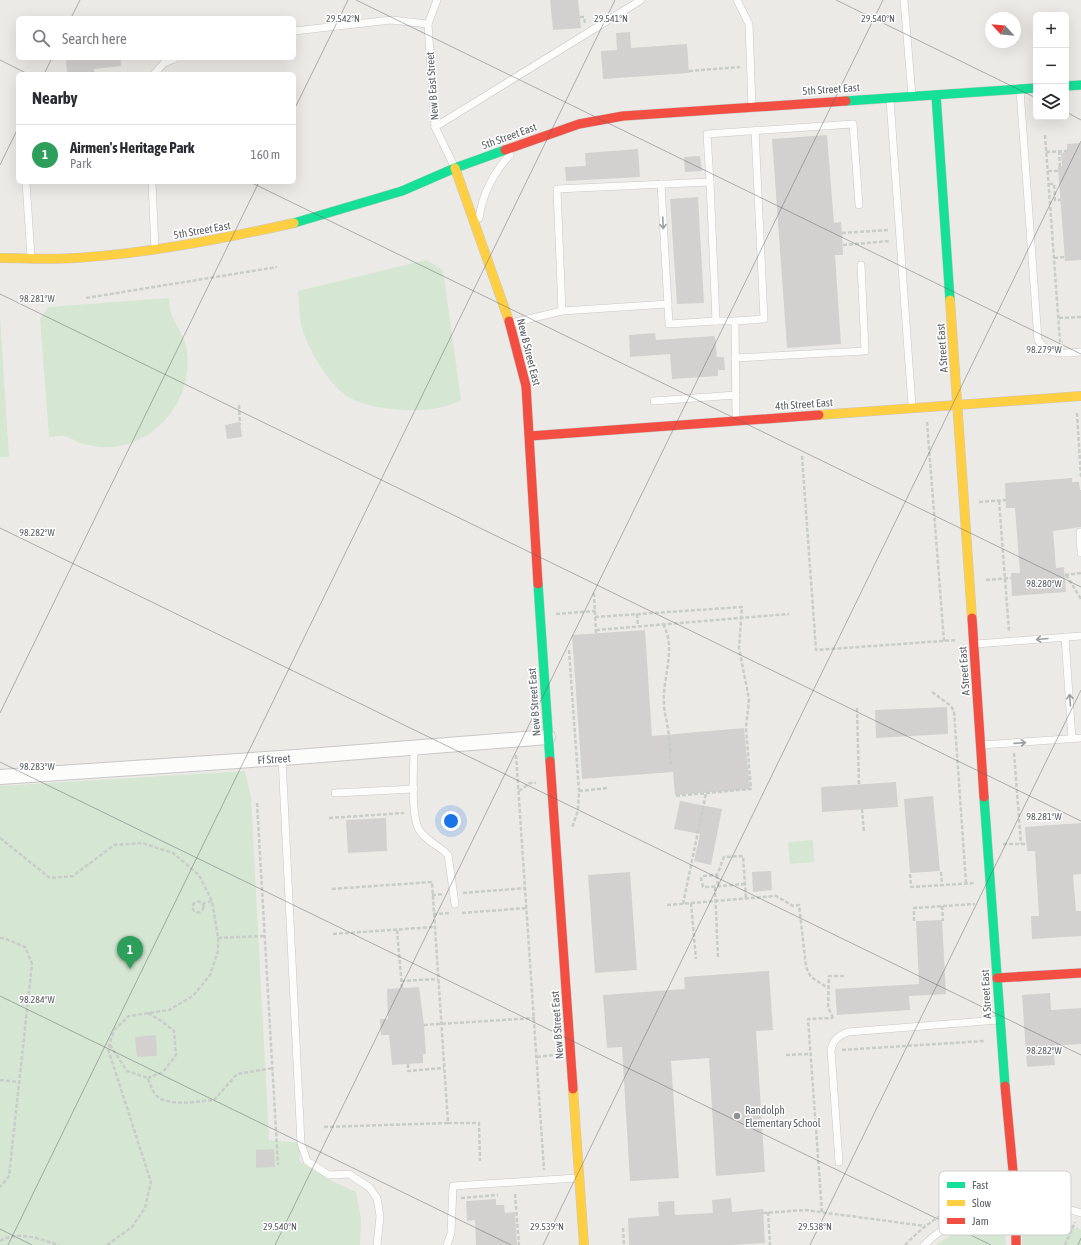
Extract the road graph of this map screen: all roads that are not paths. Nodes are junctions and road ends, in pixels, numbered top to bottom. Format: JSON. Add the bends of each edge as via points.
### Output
{"nodes":[{"id":1,"x":437,"y":0,"type":"edge"},
{"id":2,"x":641,"y":0,"type":"edge"},
{"id":3,"x":737,"y":0,"type":"edge"},
{"id":4,"x":904,"y":0,"type":"edge"},
{"id":5,"x":428,"y":24,"type":"junction"},
{"id":6,"x":296,"y":31,"type":"edge"},
{"id":7,"x":171,"y":60,"type":"edge"},
{"id":8,"x":156,"y":72,"type":"edge"},
{"id":9,"x":1081,"y":85,"type":"edge"},
{"id":10,"x":1069,"y":86,"type":"edge"},
{"id":11,"x":1033,"y":88,"type":"edge"},
{"id":12,"x":1020,"y":89,"type":"junction"},
{"id":13,"x":936,"y":95,"type":"junction"},
{"id":14,"x":912,"y":96,"type":"junction"},
{"id":15,"x":890,"y":98,"type":"junction"},
{"id":16,"x":752,"y":107,"type":"junction"},
{"id":17,"x":435,"y":127,"type":"junction"},
{"id":18,"x":755,"y":131,"type":"junction"},
{"id":19,"x":518,"y":146,"type":"junction"},
{"id":20,"x":455,"y":168,"type":"junction"},
{"id":21,"x":710,"y":182,"type":"junction"},
{"id":22,"x":26,"y":184,"type":"edge"},
{"id":23,"x":152,"y":184,"type":"edge"},
{"id":24,"x":661,"y":184,"type":"junction"},
{"id":25,"x":859,"y":205,"type":"dead end"},
{"id":26,"x":477,"y":230,"type":"junction"},
{"id":27,"x":154,"y":250,"type":"junction"},
{"id":28,"x":0,"y":258,"type":"edge"},
{"id":29,"x":32,"y":258,"type":"junction"},
{"id":30,"x":861,"y":266,"type":"dead end"},
{"id":31,"x":668,"y":304,"type":"junction"},
{"id":32,"x":562,"y":311,"type":"junction"},
{"id":33,"x":716,"y":321,"type":"junction"},
{"id":34,"x":735,"y":321,"type":"junction"},
{"id":35,"x":510,"y":324,"type":"junction"},
{"id":36,"x":1081,"y":352,"type":"edge"},
{"id":37,"x":735,"y":358,"type":"junction"},
{"id":38,"x":736,"y":395,"type":"junction"},
{"id":39,"x":1078,"y":397,"type":"edge"},
{"id":40,"x":654,"y":401,"type":"dead end"},
{"id":41,"x":958,"y":405,"type":"junction"},
{"id":42,"x":912,"y":409,"type":"junction"},
{"id":43,"x":736,"y":421,"type":"junction"},
{"id":44,"x":530,"y":436,"type":"junction"},
{"id":45,"x":1080,"y":532,"type":"dead end"},
{"id":46,"x":1081,"y":553,"type":"edge"},
{"id":47,"x":1081,"y":636,"type":"edge"},
{"id":48,"x":1065,"y":637,"type":"junction"},
{"id":49,"x":974,"y":642,"type":"junction"},
{"id":50,"x":548,"y":737,"type":"junction"},
{"id":51,"x":1081,"y":738,"type":"edge"},
{"id":52,"x":1072,"y":739,"type":"junction"},
{"id":53,"x":981,"y":745,"type":"junction"},
{"id":54,"x":414,"y":748,"type":"junction"},
{"id":55,"x":282,"y":758,"type":"junction"},
{"id":56,"x":0,"y":777,"type":"edge"},
{"id":57,"x":414,"y":789,"type":"junction"},
{"id":58,"x":335,"y":793,"type":"dead end"},
{"id":59,"x":455,"y":904,"type":"dead end"},
{"id":60,"x":1081,"y":973,"type":"edge"},
{"id":61,"x":997,"y":978,"type":"junction"},
{"id":62,"x":994,"y":1021,"type":"junction"},
{"id":63,"x":839,"y":1162,"type":"dead end"},
{"id":64,"x":1012,"y":1171,"type":"edge"},
{"id":65,"x":580,"y":1178,"type":"junction"},
{"id":66,"x":939,"y":1233,"type":"edge"},
{"id":67,"x":377,"y":1245,"type":"edge"},
{"id":68,"x":447,"y":1245,"type":"edge"},
{"id":69,"x":584,"y":1245,"type":"edge"},
{"id":70,"x":924,"y":1245,"type":"edge"}],
"edges":[{"from":1,"to":5,"type":"lane","name":"New B East Street"},
{"from":2,"to":17,"type":"lane"},
{"from":3,"to":16,"type":"lane","via":[[749,24]]},
{"from":4,"to":14,"type":"lane"},
{"from":5,"to":6,"type":"lane","via":[[391,20]]},
{"from":5,"to":17,"type":"lane","name":"New B East Street"},
{"from":7,"to":8,"type":"lane","via":[[164,63]]},
{"from":9,"to":10,"type":"street"},
{"from":11,"to":12,"type":"street","name":"5th Street East"},
{"from":12,"to":13,"type":"street","name":"5th Street East"},
{"from":12,"to":36,"type":"lane","via":[[1038,340],[1042,347],[1053,353]]},
{"from":13,"to":14,"type":"street","name":"5th Street East"},
{"from":13,"to":41,"type":"street","name":"A Street East"},
{"from":14,"to":15,"type":"street","name":"5th Street East"},
{"from":15,"to":16,"type":"street","name":"5th Street East"},
{"from":15,"to":42,"type":"lane"},
{"from":16,"to":19,"type":"street","name":"5th Street East","via":[[623,116],[579,124]]},
{"from":17,"to":20,"type":"lane","name":"New B East Street"},
{"from":18,"to":21,"type":"lane","via":[[706,134]]},
{"from":18,"to":25,"type":"lane","via":[[853,124]]},
{"from":18,"to":34,"type":"lane","via":[[764,319]]},
{"from":19,"to":20,"type":"street","name":"5th Street East"},
{"from":19,"to":26,"type":"lane","via":[[501,164],[489,184],[482,200]]},
{"from":20,"to":26,"type":"street","name":"New B Street East"},
{"from":20,"to":27,"type":"street","name":"5th Street East","via":[[402,191],[307,220],[228,238]]},
{"from":21,"to":24,"type":"lane"},
{"from":21,"to":33,"type":"lane"},
{"from":22,"to":29,"type":"lane"},
{"from":23,"to":27,"type":"lane"},
{"from":24,"to":31,"type":"lane","one_way":true},
{"from":24,"to":32,"type":"lane","via":[[557,189]]},
{"from":26,"to":35,"type":"street","name":"New B Street East"},
{"from":27,"to":29,"type":"street","name":"5th Street East","via":[[75,258]]},
{"from":28,"to":29,"type":"street","name":"5th Street East"},
{"from":30,"to":37,"type":"lane","via":[[865,351]]},
{"from":31,"to":32,"type":"lane"},
{"from":31,"to":33,"type":"lane","via":[[669,324]]},
{"from":32,"to":35,"type":"lane"},
{"from":33,"to":34,"type":"lane"},
{"from":34,"to":37,"type":"lane"},
{"from":35,"to":44,"type":"street","name":"New B Street East","via":[[526,386]]},
{"from":37,"to":38,"type":"lane"},
{"from":38,"to":40,"type":"lane"},
{"from":38,"to":43,"type":"lane"},
{"from":39,"to":41,"type":"street","name":"4th Street East"},
{"from":41,"to":42,"type":"street","name":"4th Street East"},
{"from":41,"to":49,"type":"street","name":"A Street East"},
{"from":42,"to":43,"type":"street","name":"4th Street East"},
{"from":43,"to":44,"type":"street","name":"4th Street East"},
{"from":44,"to":50,"type":"street","name":"New B Street East"},
{"from":45,"to":46,"type":"lane"},
{"from":47,"to":48,"type":"lane"},
{"from":48,"to":49,"type":"lane","one_way":true},
{"from":52,"to":48,"type":"lane","one_way":true},
{"from":49,"to":53,"type":"street","name":"A Street East"},
{"from":50,"to":54,"type":"street","name":"Ff Street"},
{"from":50,"to":65,"type":"street","name":"New B Street East"},
{"from":51,"to":52,"type":"lane"},
{"from":53,"to":52,"type":"lane","one_way":true},
{"from":53,"to":61,"type":"street","name":"A Street East"},
{"from":54,"to":55,"type":"street","name":"Ff Street"},
{"from":54,"to":57,"type":"lane"},
{"from":55,"to":56,"type":"street","name":"Ff Street"},
{"from":55,"to":67,"type":"lane","via":[[301,1143],[307,1161],[329,1175],[348,1174],[370,1187],[377,1198],[380,1216]]},
{"from":57,"to":58,"type":"lane"},
{"from":57,"to":59,"type":"lane","via":[[416,824],[426,838],[448,855]]},
{"from":60,"to":61,"type":"street"},
{"from":61,"to":62,"type":"street","name":"A Street East"},
{"from":62,"to":63,"type":"lane","via":[[848,1032],[838,1036],[832,1043],[831,1050]]},
{"from":62,"to":64,"type":"street","name":"A Street East"},
{"from":65,"to":68,"type":"lane","via":[[453,1186],[451,1232]]},
{"from":65,"to":69,"type":"street","name":"New B Street East"},
{"from":66,"to":70,"type":"lane"}]}
